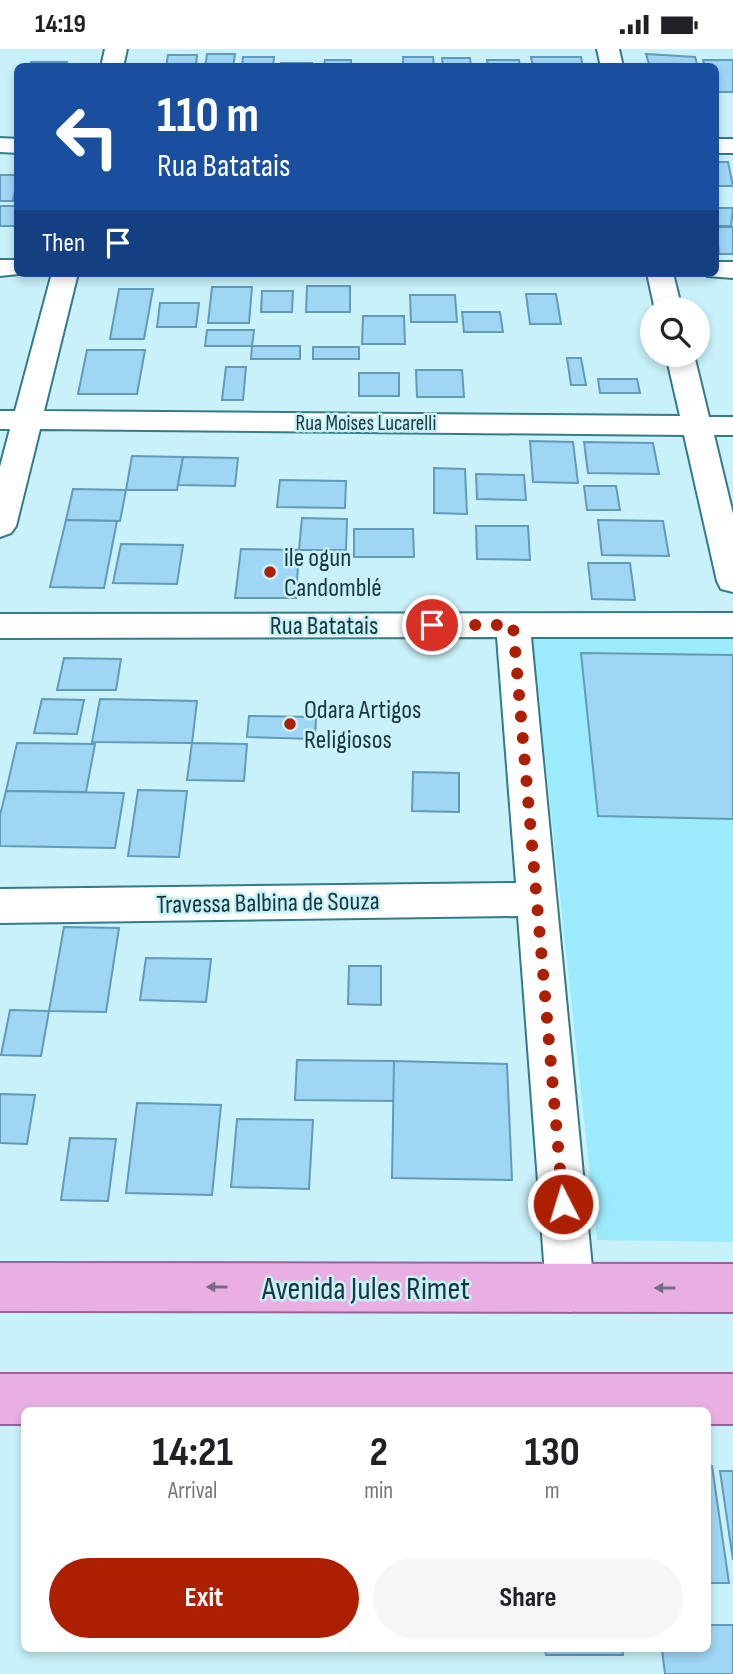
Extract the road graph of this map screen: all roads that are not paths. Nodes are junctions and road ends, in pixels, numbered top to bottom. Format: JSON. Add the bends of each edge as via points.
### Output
{"nodes":[{"id":1,"x":64,"y":277,"type":"edge"},
{"id":2,"x":661,"y":277,"type":"edge"},
{"id":3,"x":666,"y":297,"type":"edge"},
{"id":4,"x":683,"y":367,"type":"edge"},
{"id":5,"x":13,"y":420,"type":"edge"},
{"id":6,"x":696,"y":426,"type":"junction"},
{"id":7,"x":733,"y":426,"type":"edge"},
{"id":8,"x":0,"y":526,"type":"edge"},
{"id":9,"x":733,"y":582,"type":"edge"},
{"id":10,"x":513,"y":625,"type":"junction"},
{"id":11,"x":733,"y":625,"type":"edge"},
{"id":12,"x":0,"y":626,"type":"edge"},
{"id":13,"x":537,"y":898,"type":"junction"},
{"id":14,"x":0,"y":905,"type":"edge"},
{"id":15,"x":0,"y":1287,"type":"edge"},
{"id":16,"x":570,"y":1288,"type":"junction"},
{"id":17,"x":733,"y":1288,"type":"edge"},
{"id":18,"x":0,"y":1399,"type":"edge"},
{"id":19,"x":733,"y":1399,"type":"edge"}],
"edges":[{"from":1,"to":5,"type":"street"},
{"from":2,"to":3,"type":"street"},
{"from":4,"to":6,"type":"street"},
{"from":5,"to":6,"type":"street","name":"Rua Moises Lucarelli"},
{"from":5,"to":8,"type":"street"},
{"from":6,"to":7,"type":"street","name":"Rua Moises Lucarelli"},
{"from":6,"to":9,"type":"street"},
{"from":10,"to":11,"type":"street","name":"Rua Batatais"},
{"from":10,"to":12,"type":"street","name":"Rua Batatais"},
{"from":10,"to":13,"type":"street"},
{"from":13,"to":14,"type":"street","name":"Travessa Balbina de Souza"},
{"from":13,"to":16,"type":"street"},
{"from":16,"to":15,"type":"main road","name":"Avenida Jules Rimet","one_way":true},
{"from":17,"to":16,"type":"main road","name":"Avenida Jules Rimet","one_way":true},
{"from":18,"to":19,"type":"main road"}]}
